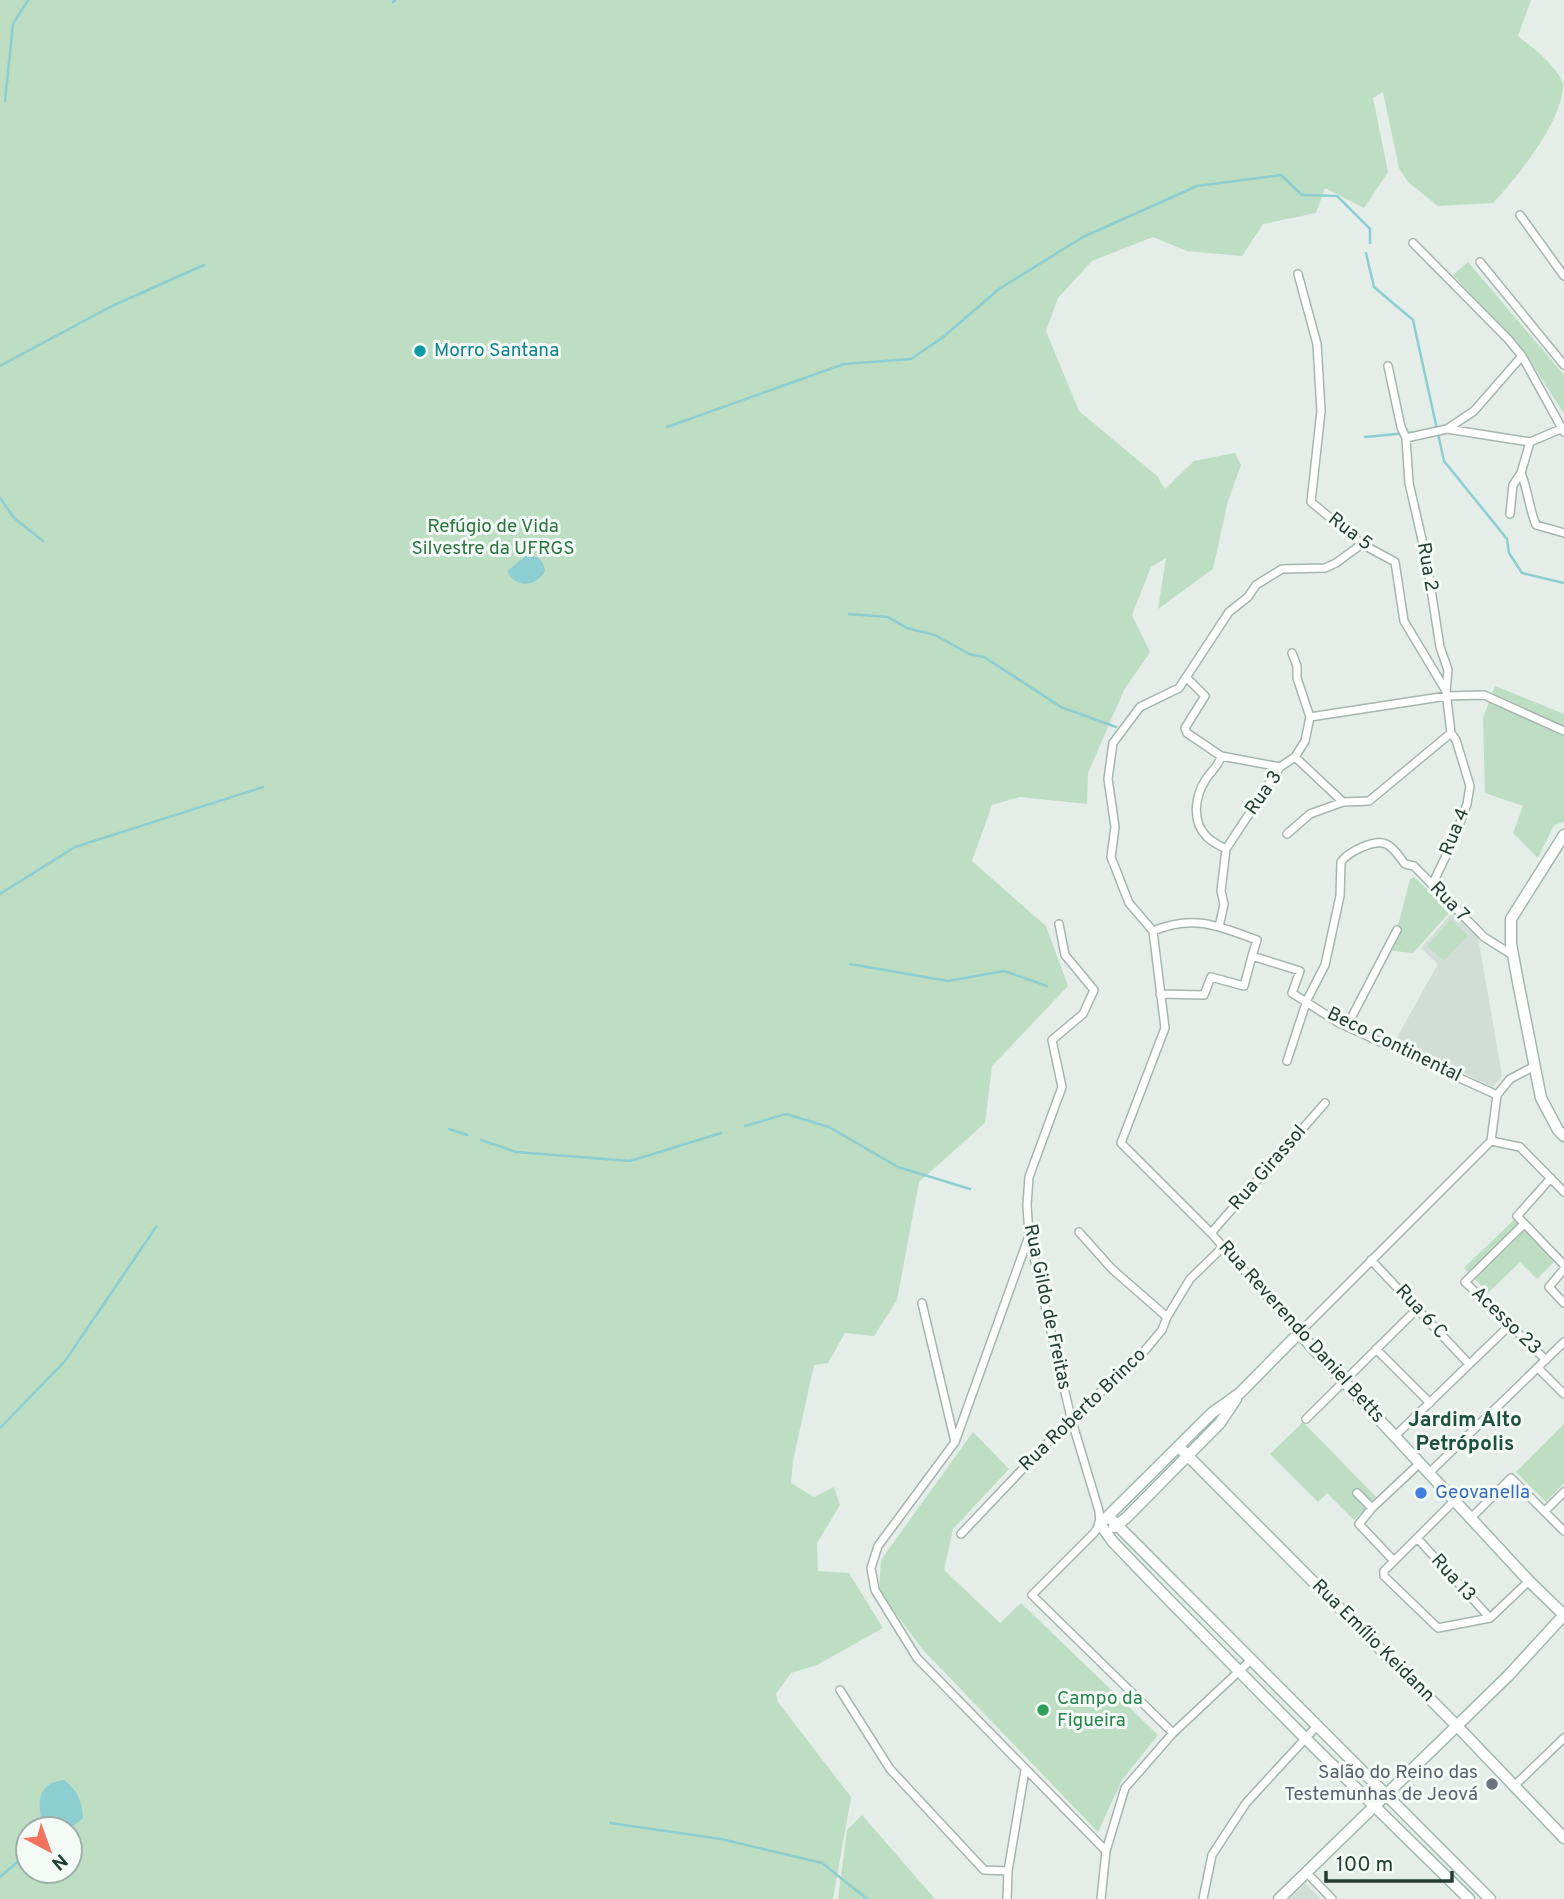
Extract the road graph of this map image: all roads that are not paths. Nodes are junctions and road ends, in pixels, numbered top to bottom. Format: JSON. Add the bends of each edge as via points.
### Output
{"nodes":[{"id":1,"x":1520,"y":215,"type":"dead end"},
{"id":2,"x":1413,"y":243,"type":"dead end"},
{"id":3,"x":1480,"y":262,"type":"dead end"},
{"id":4,"x":1298,"y":274,"type":"dead end"},
{"id":5,"x":1564,"y":276,"type":"edge"},
{"id":6,"x":1522,"y":356,"type":"junction"},
{"id":7,"x":1564,"y":365,"type":"edge"},
{"id":8,"x":1388,"y":366,"type":"dead end"},
{"id":9,"x":1447,"y":429,"type":"junction"},
{"id":10,"x":1563,"y":429,"type":"edge"},
{"id":11,"x":1405,"y":437,"type":"junction"},
{"id":12,"x":1530,"y":442,"type":"junction"},
{"id":13,"x":1521,"y":473,"type":"junction"},
{"id":14,"x":1510,"y":514,"type":"dead end"},
{"id":15,"x":1564,"y":533,"type":"edge"},
{"id":16,"x":1362,"y":544,"type":"junction"},
{"id":17,"x":1292,"y":653,"type":"dead end"},
{"id":18,"x":1186,"y":677,"type":"junction"},
{"id":19,"x":1447,"y":694,"type":"junction"},
{"id":20,"x":1310,"y":717,"type":"junction"},
{"id":21,"x":1564,"y":730,"type":"edge"},
{"id":22,"x":1451,"y":733,"type":"junction"},
{"id":23,"x":1222,"y":756,"type":"junction"},
{"id":24,"x":1295,"y":757,"type":"junction"},
{"id":25,"x":1280,"y":768,"type":"junction"},
{"id":26,"x":1343,"y":802,"type":"junction"},
{"id":27,"x":1287,"y":834,"type":"dead end"},
{"id":28,"x":1564,"y":835,"type":"edge"},
{"id":29,"x":1226,"y":849,"type":"junction"},
{"id":30,"x":1432,"y":885,"type":"junction"},
{"id":31,"x":1059,"y":924,"type":"dead end"},
{"id":32,"x":1219,"y":927,"type":"junction"},
{"id":33,"x":1397,"y":930,"type":"dead end"},
{"id":34,"x":1153,"y":931,"type":"junction"},
{"id":35,"x":1252,"y":956,"type":"junction"},
{"id":36,"x":1515,"y":957,"type":"junction"},
{"id":37,"x":1160,"y":994,"type":"junction"},
{"id":38,"x":1307,"y":1000,"type":"junction"},
{"id":39,"x":1347,"y":1026,"type":"junction"},
{"id":40,"x":1287,"y":1062,"type":"dead end"},
{"id":41,"x":1535,"y":1066,"type":"junction"},
{"id":42,"x":1497,"y":1095,"type":"junction"},
{"id":43,"x":1325,"y":1103,"type":"dead end"},
{"id":44,"x":1564,"y":1136,"type":"edge"},
{"id":45,"x":1491,"y":1142,"type":"junction"},
{"id":46,"x":1551,"y":1178,"type":"junction"},
{"id":47,"x":1564,"y":1192,"type":"edge"},
{"id":48,"x":1524,"y":1224,"type":"junction"},
{"id":49,"x":1079,"y":1231,"type":"dead end"},
{"id":50,"x":1211,"y":1233,"type":"junction"},
{"id":51,"x":1029,"y":1236,"type":"junction"},
{"id":52,"x":1223,"y":1247,"type":"junction"},
{"id":53,"x":1371,"y":1260,"type":"junction"},
{"id":54,"x":1564,"y":1267,"type":"edge"},
{"id":55,"x":922,"y":1303,"type":"dead end"},
{"id":56,"x":1564,"y":1303,"type":"edge"},
{"id":57,"x":1418,"y":1308,"type":"junction"},
{"id":58,"x":1167,"y":1317,"type":"junction"},
{"id":59,"x":1510,"y":1325,"type":"junction"},
{"id":60,"x":1299,"y":1333,"type":"junction"},
{"id":61,"x":1564,"y":1342,"type":"edge"},
{"id":62,"x":1376,"y":1349,"type":"junction"},
{"id":63,"x":1546,"y":1360,"type":"junction"},
{"id":64,"x":1469,"y":1364,"type":"junction"},
{"id":65,"x":1538,"y":1368,"type":"junction"},
{"id":66,"x":1343,"y":1381,"type":"junction"},
{"id":67,"x":1240,"y":1393,"type":"junction"},
{"id":68,"x":1564,"y":1394,"type":"edge"},
{"id":69,"x":1430,"y":1403,"type":"junction"},
{"id":70,"x":1071,"y":1418,"type":"junction"},
{"id":71,"x":1306,"y":1419,"type":"dead end"},
{"id":72,"x":1395,"y":1436,"type":"junction"},
{"id":73,"x":955,"y":1442,"type":"junction"},
{"id":74,"x":1179,"y":1447,"type":"junction"},
{"id":75,"x":1188,"y":1455,"type":"junction"},
{"id":76,"x":1420,"y":1463,"type":"junction"},
{"id":77,"x":1429,"y":1473,"type":"junction"},
{"id":78,"x":1564,"y":1492,"type":"edge"},
{"id":79,"x":1357,"y":1493,"type":"dead end"},
{"id":80,"x":1455,"y":1500,"type":"junction"},
{"id":81,"x":1372,"y":1508,"type":"junction"},
{"id":82,"x":1545,"y":1511,"type":"junction"},
{"id":83,"x":1471,"y":1518,"type":"junction"},
{"id":84,"x":1102,"y":1523,"type":"junction"},
{"id":85,"x":1118,"y":1525,"type":"junction"},
{"id":86,"x":1564,"y":1531,"type":"edge"},
{"id":87,"x":961,"y":1534,"type":"dead end"},
{"id":88,"x":1417,"y":1538,"type":"junction"},
{"id":89,"x":1394,"y":1561,"type":"junction"},
{"id":90,"x":1529,"y":1581,"type":"junction"},
{"id":91,"x":1182,"y":1588,"type":"junction"},
{"id":92,"x":1170,"y":1601,"type":"junction"},
{"id":93,"x":1564,"y":1615,"type":"edge"},
{"id":94,"x":1490,"y":1618,"type":"junction"},
{"id":95,"x":1251,"y":1660,"type":"junction"},
{"id":96,"x":1240,"y":1671,"type":"junction"},
{"id":97,"x":840,"y":1690,"type":"dead end"},
{"id":98,"x":1457,"y":1726,"type":"junction"},
{"id":99,"x":1316,"y":1727,"type":"junction"},
{"id":100,"x":1173,"y":1733,"type":"junction"},
{"id":101,"x":1305,"y":1738,"type":"junction"},
{"id":102,"x":1564,"y":1738,"type":"edge"},
{"id":103,"x":1025,"y":1770,"type":"junction"},
{"id":104,"x":1513,"y":1787,"type":"junction"},
{"id":105,"x":1387,"y":1794,"type":"junction"},
{"id":106,"x":1375,"y":1806,"type":"junction"},
{"id":107,"x":1564,"y":1838,"type":"edge"},
{"id":108,"x":1105,"y":1852,"type":"junction"},
{"id":109,"x":1008,"y":1871,"type":"junction"},
{"id":110,"x":1306,"y":1872,"type":"junction"},
{"id":111,"x":1006,"y":1899,"type":"edge"},
{"id":112,"x":1101,"y":1899,"type":"edge"},
{"id":113,"x":1203,"y":1899,"type":"edge"},
{"id":114,"x":1279,"y":1899,"type":"edge"},
{"id":115,"x":1332,"y":1899,"type":"edge"},
{"id":116,"x":1469,"y":1899,"type":"edge"},
{"id":117,"x":1490,"y":1899,"type":"edge"}],
"edges":[{"from":1,"to":5,"type":"street"},
{"from":2,"to":6,"type":"street"},
{"from":3,"to":7,"type":"street"},
{"from":4,"to":16,"type":"street","name":"Rua 5","via":[[1317,344],[1321,411],[1311,502]]},
{"from":6,"to":9,"type":"street","via":[[1474,411]]},
{"from":6,"to":10,"type":"street"},
{"from":8,"to":11,"type":"street","name":"Rua 2"},
{"from":9,"to":11,"type":"street"},
{"from":9,"to":12,"type":"street"},
{"from":10,"to":12,"type":"street"},
{"from":11,"to":19,"type":"street","name":"Rua 2","via":[[1409,483],[1448,670]]},
{"from":12,"to":13,"type":"street"},
{"from":13,"to":14,"type":"street","via":[[1513,485]]},
{"from":13,"to":15,"type":"street","via":[[1536,525]]},
{"from":16,"to":18,"type":"street","via":[[1325,568],[1282,569],[1256,584],[1229,612]]},
{"from":16,"to":19,"type":"street","name":"Rua 5","via":[[1395,562],[1404,621]]},
{"from":17,"to":20,"type":"street"},
{"from":18,"to":23,"type":"street","via":[[1205,696],[1185,732]]},
{"from":18,"to":34,"type":"street","via":[[1179,688],[1138,708],[1113,743],[1108,779],[1115,827],[1111,857],[1129,904]]},
{"from":19,"to":20,"type":"street"},
{"from":19,"to":21,"type":"street","via":[[1484,695]]},
{"from":19,"to":22,"type":"street","name":"Rua 4"},
{"from":20,"to":24,"type":"street","name":"Rua 3","via":[[1305,741]]},
{"from":22,"to":26,"type":"street","via":[[1368,801]]},
{"from":22,"to":30,"type":"street","name":"Rua 4","via":[[1470,786],[1454,839]]},
{"from":23,"to":25,"type":"street"},
{"from":23,"to":29,"type":"street","via":[[1206,779],[1196,810],[1207,838]]},
{"from":24,"to":25,"type":"street","name":"Rua 3"},
{"from":24,"to":26,"type":"street"},
{"from":25,"to":29,"type":"street","name":"Rua 3"},
{"from":26,"to":27,"type":"street","via":[[1310,814]]},
{"from":28,"to":36,"type":"street","via":[[1511,919]]},
{"from":29,"to":32,"type":"street","name":"Rua 3"},
{"from":30,"to":36,"type":"street","name":"Rua 7","via":[[1484,937]]},
{"from":30,"to":38,"type":"street","name":"Rua 7","via":[[1383,842],[1344,857],[1325,965]]},
{"from":31,"to":51,"type":"street","name":"Rua Gildo de Freitas","via":[[1065,955],[1094,990],[1083,1014],[1052,1040],[1062,1087],[1029,1177]]},
{"from":32,"to":34,"type":"street","via":[[1173,923]]},
{"from":32,"to":35,"type":"street","via":[[1257,940]]},
{"from":33,"to":39,"type":"street"},
{"from":34,"to":37,"type":"street"},
{"from":35,"to":37,"type":"street","via":[[1244,986],[1211,977],[1204,995]]},
{"from":35,"to":38,"type":"street","name":"Beco Continental","via":[[1300,971],[1292,993]]},
{"from":36,"to":41,"type":"street"},
{"from":37,"to":50,"type":"street","name":"Rua Reverendo Daniel Betts","via":[[1165,1028],[1122,1143]]},
{"from":38,"to":39,"type":"street","name":"Beco Continental"},
{"from":38,"to":40,"type":"street"},
{"from":39,"to":42,"type":"street","name":"Beco Continental"},
{"from":41,"to":42,"type":"street","via":[[1510,1079]]},
{"from":41,"to":44,"type":"street","via":[[1541,1098]]},
{"from":42,"to":45,"type":"street"},
{"from":43,"to":50,"type":"street","name":"Rua Girassol"},
{"from":45,"to":46,"type":"street","via":[[1520,1147]]},
{"from":45,"to":53,"type":"street"},
{"from":46,"to":47,"type":"street"},
{"from":46,"to":48,"type":"street","via":[[1518,1212]]},
{"from":48,"to":54,"type":"street"},
{"from":48,"to":59,"type":"street","name":"Acesso 23","via":[[1465,1282]]},
{"from":49,"to":58,"type":"street","via":[[1112,1269]]},
{"from":50,"to":52,"type":"street","name":"Rua Reverendo Daniel Betts"},
{"from":51,"to":70,"type":"street","name":"Rua Gildo de Freitas"},
{"from":51,"to":73,"type":"street"},
{"from":52,"to":58,"type":"street","name":"Rua Roberto Brinco","via":[[1190,1279]]},
{"from":52,"to":60,"type":"street","name":"Rua Reverendo Daniel Betts"},
{"from":53,"to":57,"type":"street","name":"Rua 6 C"},
{"from":53,"to":60,"type":"street"},
{"from":54,"to":56,"type":"street","via":[[1549,1287]]},
{"from":55,"to":73,"type":"street"},
{"from":57,"to":62,"type":"street"},
{"from":57,"to":64,"type":"street","name":"Rua 6 C"},
{"from":58,"to":70,"type":"street","name":"Rua Roberto Brinco","via":[[1136,1361]]},
{"from":59,"to":63,"type":"street","name":"Acesso 23"},
{"from":59,"to":64,"type":"street"},
{"from":60,"to":66,"type":"street","name":"Rua Reverendo Daniel Betts"},
{"from":60,"to":67,"type":"street"},
{"from":61,"to":63,"type":"street"},
{"from":62,"to":66,"type":"street"},
{"from":62,"to":69,"type":"street"},
{"from":63,"to":65,"type":"street"},
{"from":64,"to":69,"type":"street"},
{"from":65,"to":68,"type":"street"},
{"from":65,"to":77,"type":"street"},
{"from":66,"to":71,"type":"street"},
{"from":66,"to":72,"type":"street","name":"Rua Reverendo Daniel Betts"},
{"from":67,"to":74,"type":"street","via":[[1212,1413]]},
{"from":67,"to":75,"type":"street","via":[[1220,1423]]},
{"from":69,"to":72,"type":"street"},
{"from":70,"to":84,"type":"street","name":"Rua Gildo de Freitas"},
{"from":70,"to":87,"type":"street","name":"Rua Roberto Brinco"},
{"from":72,"to":76,"type":"street","name":"Rua Reverendo Daniel Betts"},
{"from":73,"to":103,"type":"street","via":[[878,1546],[871,1568],[875,1590],[917,1658]]},
{"from":74,"to":75,"type":"street","name":"Rua Emílio Keidann"},
{"from":74,"to":84,"type":"street"},
{"from":75,"to":85,"type":"street"},
{"from":75,"to":98,"type":"street","name":"Rua Emílio Keidann"},
{"from":76,"to":77,"type":"street","name":"Rua Reverendo Daniel Betts"},
{"from":76,"to":81,"type":"street"},
{"from":77,"to":80,"type":"street","name":"Rua Reverendo Daniel Betts"},
{"from":78,"to":82,"type":"street"},
{"from":79,"to":81,"type":"street"},
{"from":80,"to":83,"type":"street","name":"Rua Reverendo Daniel Betts"},
{"from":80,"to":88,"type":"street"},
{"from":81,"to":89,"type":"street","via":[[1359,1524]]},
{"from":82,"to":83,"type":"street","via":[[1511,1478]]},
{"from":82,"to":86,"type":"street"},
{"from":83,"to":90,"type":"street","name":"Rua Reverendo Daniel Betts"},
{"from":84,"to":85,"type":"street"},
{"from":84,"to":92,"type":"street"},
{"from":84,"to":100,"type":"street","via":[[1032,1595]]},
{"from":85,"to":91,"type":"street"},
{"from":88,"to":89,"type":"street"},
{"from":88,"to":94,"type":"street","name":"Rua 13"},
{"from":89,"to":94,"type":"street","via":[[1384,1576],[1436,1627]]},
{"from":90,"to":93,"type":"street","name":"Rua Reverendo Daniel Betts"},
{"from":90,"to":94,"type":"street"},
{"from":91,"to":92,"type":"street"},
{"from":91,"to":95,"type":"street"},
{"from":92,"to":96,"type":"street"},
{"from":93,"to":98,"type":"street"},
{"from":95,"to":96,"type":"street"},
{"from":95,"to":99,"type":"street"},
{"from":96,"to":100,"type":"street"},
{"from":96,"to":101,"type":"street"},
{"from":97,"to":109,"type":"street","via":[[890,1769],[984,1870]]},
{"from":98,"to":104,"type":"street","name":"Rua Emílio Keidann"},
{"from":98,"to":105,"type":"street"},
{"from":99,"to":101,"type":"street"},
{"from":99,"to":105,"type":"street"},
{"from":100,"to":108,"type":"street","via":[[1125,1788]]},
{"from":101,"to":106,"type":"street"},
{"from":101,"to":113,"type":"street","via":[[1246,1803],[1212,1855]]},
{"from":102,"to":104,"type":"street"},
{"from":103,"to":108,"type":"street"},
{"from":103,"to":109,"type":"street"},
{"from":104,"to":107,"type":"street","name":"Rua Emílio Keidann"},
{"from":105,"to":106,"type":"street"},
{"from":105,"to":117,"type":"street"},
{"from":106,"to":110,"type":"street"},
{"from":106,"to":116,"type":"street"},
{"from":108,"to":112,"type":"street"},
{"from":109,"to":111,"type":"street"},
{"from":110,"to":114,"type":"street"},
{"from":110,"to":115,"type":"street"}]}
